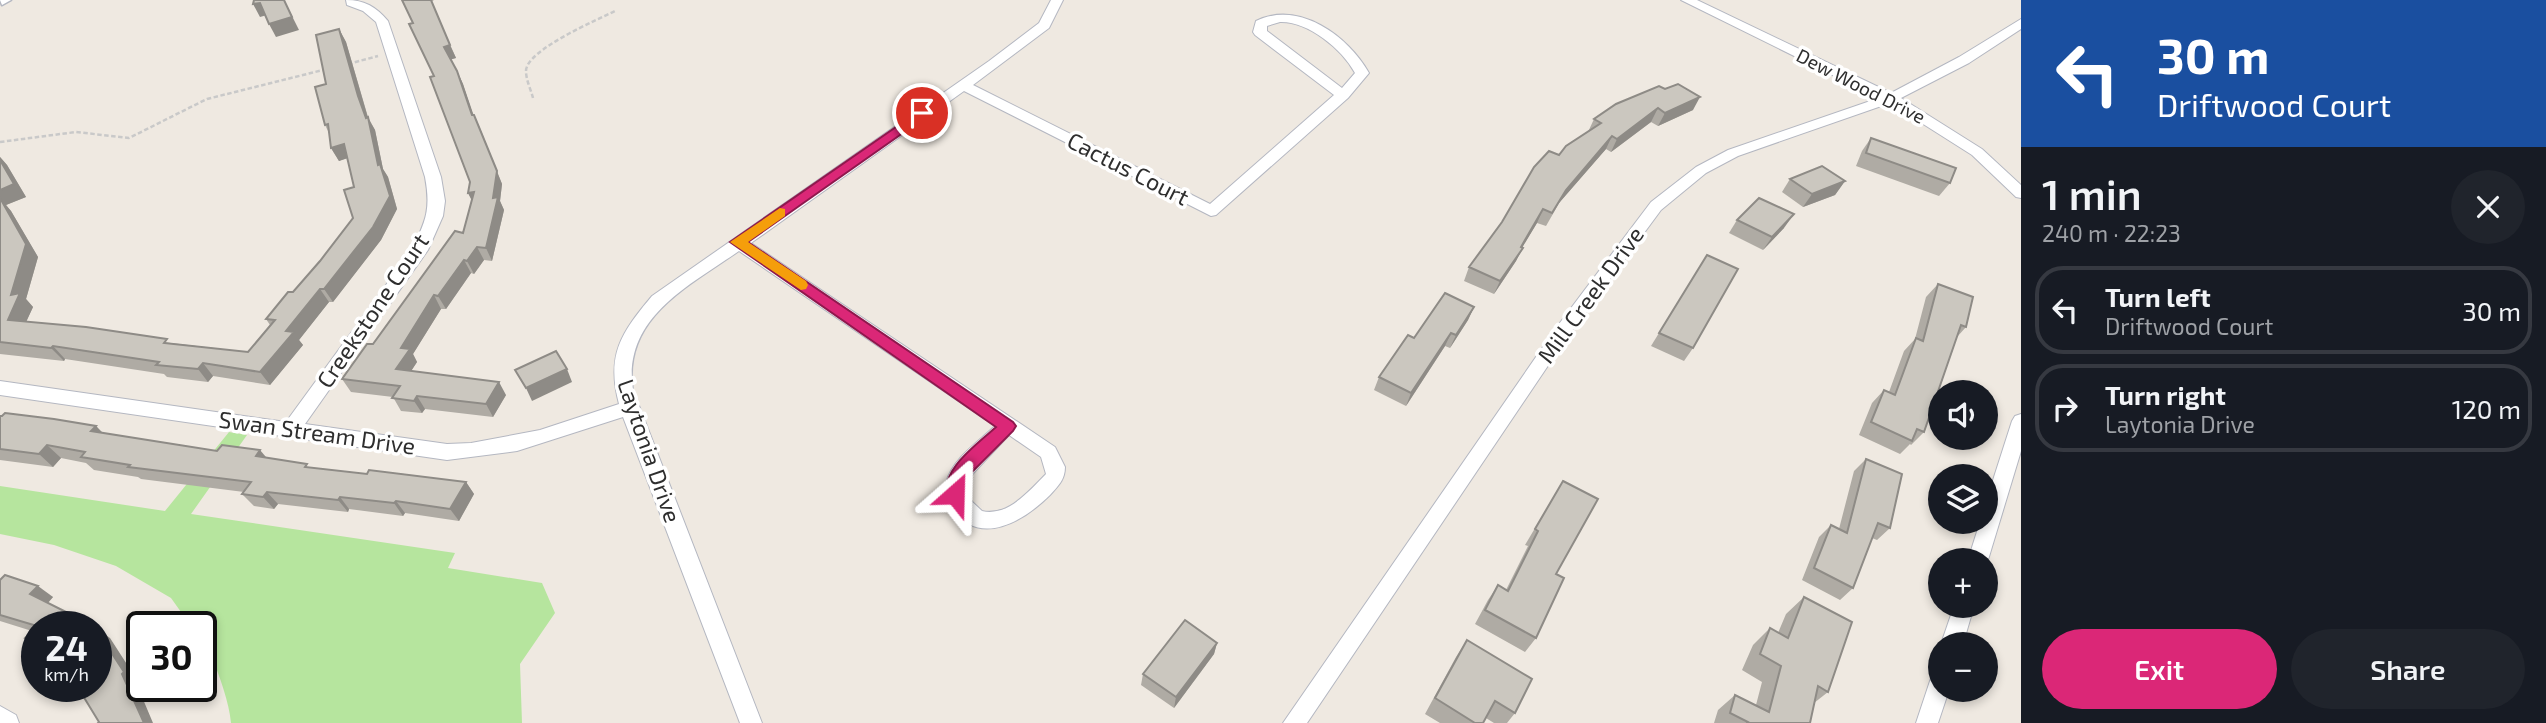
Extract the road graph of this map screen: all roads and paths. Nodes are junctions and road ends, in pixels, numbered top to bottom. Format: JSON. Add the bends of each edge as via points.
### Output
{"nodes":[{"id":1,"x":1057,"y":0,"type":"edge"},
{"id":2,"x":1687,"y":0,"type":"edge"},
{"id":3,"x":351,"y":2,"type":"edge"},
{"id":4,"x":615,"y":11,"type":"dead end"},
{"id":5,"x":2021,"y":23,"type":"edge"},
{"id":6,"x":392,"y":52,"type":"junction"},
{"id":7,"x":342,"y":65,"type":"edge"},
{"id":8,"x":330,"y":69,"type":"edge"},
{"id":9,"x":963,"y":85,"type":"junction"},
{"id":10,"x":1343,"y":94,"type":"junction"},
{"id":11,"x":533,"y":98,"type":"dead end"},
{"id":12,"x":1891,"y":98,"type":"junction"},
{"id":13,"x":0,"y":142,"type":"edge"},
{"id":14,"x":2021,"y":193,"type":"edge"},
{"id":15,"x":737,"y":242,"type":"junction"},
{"id":16,"x":0,"y":388,"type":"edge"},
{"id":17,"x":629,"y":408,"type":"junction"},
{"id":18,"x":2021,"y":421,"type":"edge"},
{"id":19,"x":1007,"y":426,"type":"junction"},
{"id":20,"x":291,"y":429,"type":"junction"},
{"id":21,"x":1982,"y":548,"type":"edge"},
{"id":22,"x":1934,"y":702,"type":"edge"},
{"id":23,"x":0,"y":717,"type":"edge"},
{"id":24,"x":8,"y":723,"type":"edge"},
{"id":25,"x":751,"y":723,"type":"edge"},
{"id":26,"x":1294,"y":723,"type":"edge"},
{"id":27,"x":1927,"y":723,"type":"edge"}],
"edges":[{"from":1,"to":9,"type":"street","name":"Laytonia Drive","via":[[1044,24]]},
{"from":2,"to":12,"type":"street","name":"Dew Wood Drive"},
{"from":3,"to":6,"type":"street","name":"Creekstone Court","via":[[382,20]]},
{"from":4,"to":11,"type":"path","via":[[535,55],[526,70]]},
{"from":5,"to":12,"type":"street","name":"Mill Creek Drive","via":[[1964,60]]},
{"from":6,"to":7,"type":"path"},
{"from":6,"to":20,"type":"street","name":"Creekstone Court","via":[[433,177],[435,216],[420,250]]},
{"from":8,"to":13,"type":"path","via":[[207,99],[129,138],[76,132]]},
{"from":9,"to":10,"type":"street","name":"Cactus Court","via":[[1211,211]]},
{"from":9,"to":15,"type":"street","name":"Laytonia Drive"},
{"from":10,"to":10,"type":"street","name":"Cactus Court","via":[[1269,40],[1260,32],[1261,24],[1285,17],[1301,20],[1357,60],[1362,73]]},
{"from":12,"to":14,"type":"street","name":"Dew Wood Drive","via":[[1977,152]]},
{"from":12,"to":26,"type":"street","name":"Mill Creek Drive","via":[[1734,153],[1701,170],[1656,206],[1562,332]]},
{"from":15,"to":17,"type":"street","name":"Laytonia Drive","via":[[659,300],[636,326],[623,352],[620,379]]},
{"from":15,"to":19,"type":"street"},
{"from":16,"to":20,"type":"street","name":"Swan Stream Drive"},
{"from":17,"to":20,"type":"street","name":"Swan Stream Drive","via":[[531,442],[479,452],[447,452]]},
{"from":17,"to":25,"type":"street","name":"Laytonia Drive"},
{"from":18,"to":21,"type":"street"},
{"from":19,"to":19,"type":"street","via":[[955,481],[955,494],[963,508],[981,520],[1010,517],[1054,477],[1055,462],[1048,452]]},
{"from":22,"to":27,"type":"street"},
{"from":23,"to":24,"type":"street"}]}
